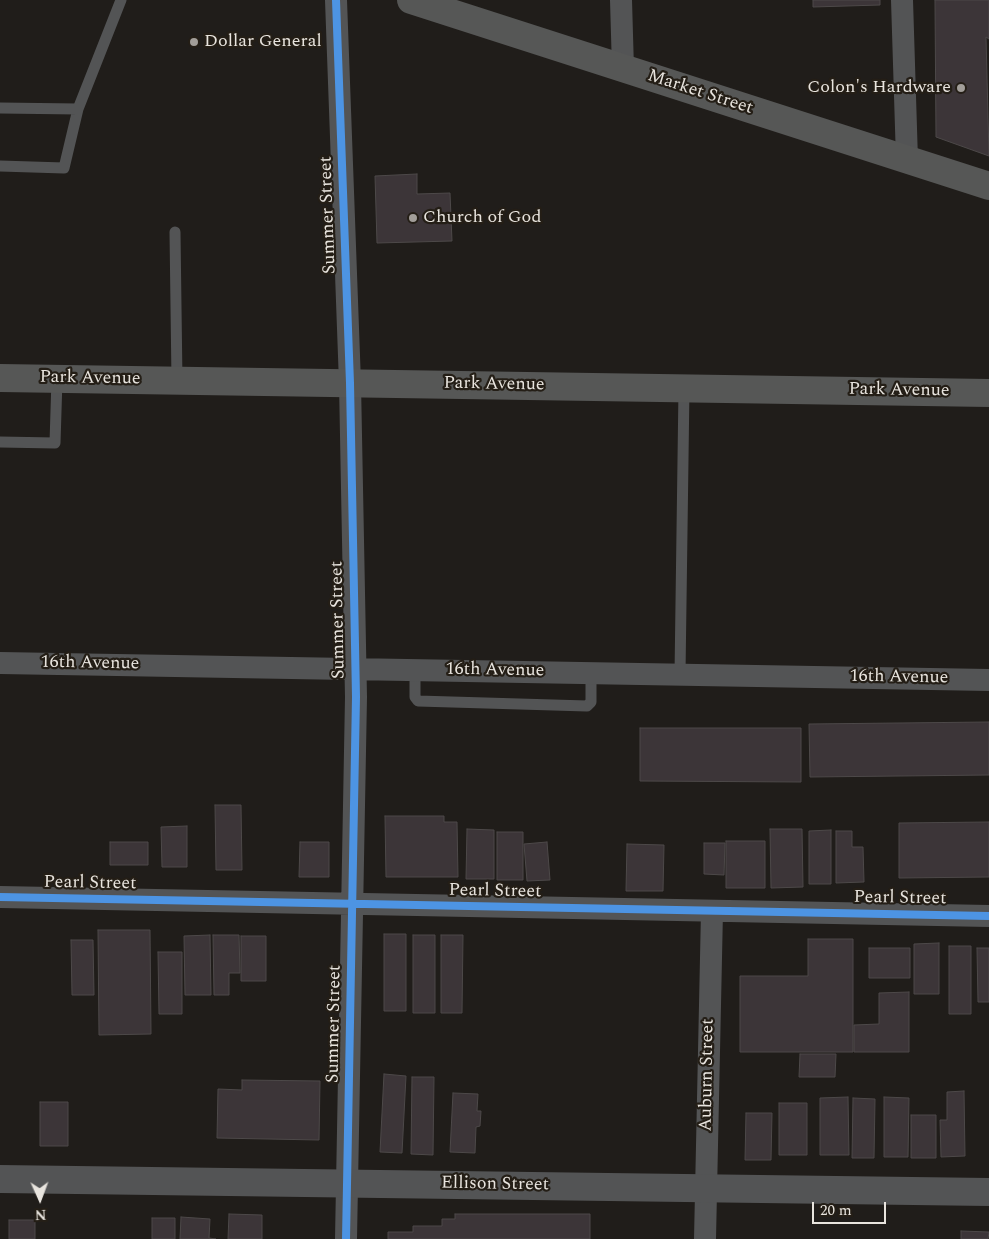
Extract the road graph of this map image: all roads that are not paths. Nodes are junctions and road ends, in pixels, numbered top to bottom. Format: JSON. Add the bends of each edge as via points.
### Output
{"nodes":[{"id":1,"x":121,"y":0,"type":"edge"},
{"id":2,"x":336,"y":0,"type":"edge"},
{"id":3,"x":411,"y":0,"type":"edge"},
{"id":4,"x":621,"y":0,"type":"edge"},
{"id":5,"x":902,"y":0,"type":"edge"},
{"id":6,"x":623,"y":69,"type":"junction"},
{"id":7,"x":0,"y":108,"type":"edge"},
{"id":8,"x":78,"y":109,"type":"junction"},
{"id":9,"x":907,"y":160,"type":"junction"},
{"id":10,"x":0,"y":166,"type":"edge"},
{"id":11,"x":989,"y":186,"type":"edge"},
{"id":12,"x":175,"y":232,"type":"dead end"},
{"id":13,"x":0,"y":378,"type":"edge"},
{"id":14,"x":57,"y":379,"type":"junction"},
{"id":15,"x":177,"y":380,"type":"junction"},
{"id":16,"x":350,"y":383,"type":"junction"},
{"id":17,"x":684,"y":388,"type":"junction"},
{"id":18,"x":989,"y":393,"type":"edge"},
{"id":19,"x":0,"y":442,"type":"edge"},
{"id":20,"x":0,"y":663,"type":"edge"},
{"id":21,"x":356,"y":668,"type":"junction"},
{"id":22,"x":415,"y":670,"type":"junction"},
{"id":23,"x":591,"y":674,"type":"junction"},
{"id":24,"x":680,"y":674,"type":"junction"},
{"id":25,"x":989,"y":680,"type":"edge"},
{"id":26,"x":0,"y":897,"type":"edge"},
{"id":27,"x":352,"y":904,"type":"junction"},
{"id":28,"x":712,"y":911,"type":"junction"},
{"id":29,"x":989,"y":916,"type":"edge"},
{"id":30,"x":0,"y":1179,"type":"edge"},
{"id":31,"x":347,"y":1183,"type":"junction"},
{"id":32,"x":706,"y":1188,"type":"junction"},
{"id":33,"x":989,"y":1192,"type":"edge"},
{"id":34,"x":346,"y":1239,"type":"edge"},
{"id":35,"x":705,"y":1239,"type":"edge"}],
"edges":[{"from":1,"to":8,"type":"lane"},
{"from":2,"to":16,"type":"street","name":"Summer Street"},
{"from":3,"to":6,"type":"main road","name":"Market Street"},
{"from":4,"to":6,"type":"street"},
{"from":5,"to":9,"type":"street"},
{"from":6,"to":9,"type":"main road","name":"Market Street"},
{"from":7,"to":8,"type":"lane"},
{"from":8,"to":10,"type":"lane","via":[[64,168]]},
{"from":9,"to":11,"type":"main road","name":"Market Street"},
{"from":12,"to":15,"type":"lane"},
{"from":13,"to":14,"type":"main road","name":"Park Avenue"},
{"from":14,"to":15,"type":"main road","name":"Park Avenue"},
{"from":14,"to":19,"type":"lane","via":[[55,444]]},
{"from":15,"to":16,"type":"main road","name":"Park Avenue"},
{"from":16,"to":17,"type":"main road","name":"Park Avenue"},
{"from":16,"to":21,"type":"street","name":"Summer Street"},
{"from":17,"to":18,"type":"main road","name":"Park Avenue"},
{"from":17,"to":24,"type":"lane"},
{"from":20,"to":21,"type":"street","name":"16th Avenue"},
{"from":21,"to":22,"type":"street","name":"16th Avenue"},
{"from":21,"to":27,"type":"street","name":"Summer Street"},
{"from":22,"to":23,"type":"street","name":"16th Avenue"},
{"from":22,"to":23,"type":"lane","via":[[415,697],[418,700],[587,706],[591,702]]},
{"from":23,"to":24,"type":"street","name":"16th Avenue"},
{"from":24,"to":25,"type":"street","name":"16th Avenue"},
{"from":26,"to":27,"type":"street","name":"Pearl Street"},
{"from":27,"to":28,"type":"street","name":"Pearl Street"},
{"from":27,"to":31,"type":"street","name":"Summer Street"},
{"from":28,"to":29,"type":"street","name":"Pearl Street"},
{"from":28,"to":32,"type":"street","name":"Auburn Street"},
{"from":30,"to":31,"type":"street","name":"Ellison Street"},
{"from":31,"to":32,"type":"street","name":"Ellison Street"},
{"from":31,"to":34,"type":"street","name":"Summer Street"},
{"from":32,"to":33,"type":"street","name":"Ellison Street"},
{"from":32,"to":35,"type":"street","name":"Auburn Street"}]}
